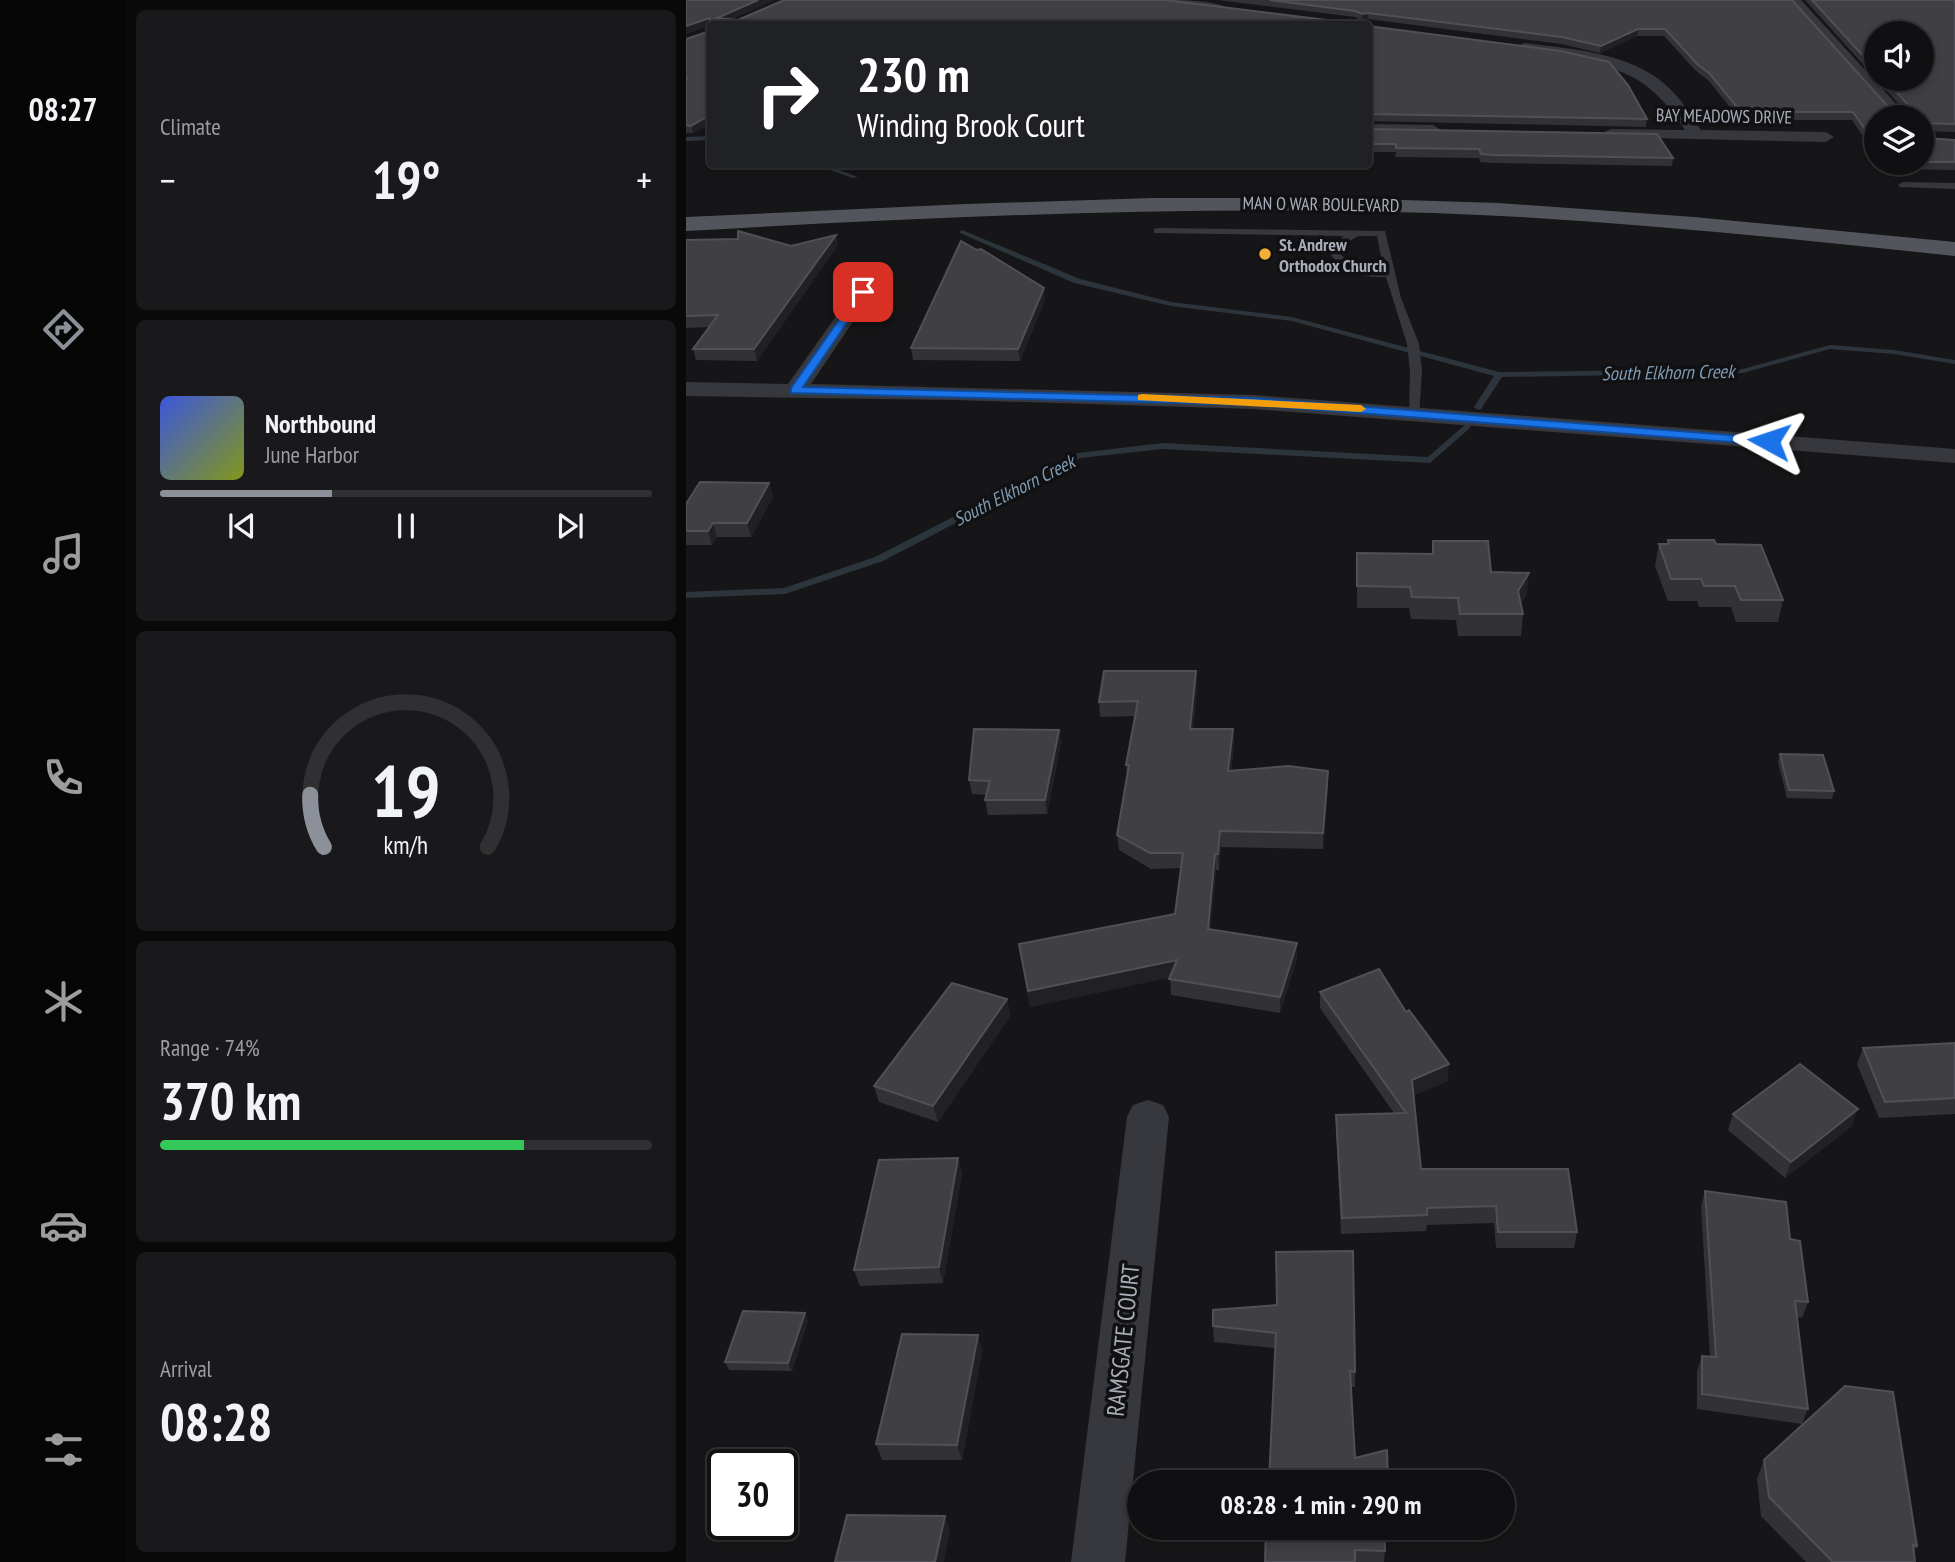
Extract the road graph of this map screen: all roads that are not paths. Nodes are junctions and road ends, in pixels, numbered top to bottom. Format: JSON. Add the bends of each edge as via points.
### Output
{"nodes":[{"id":1,"x":1166,"y":0,"type":"edge"},
{"id":2,"x":1794,"y":0,"type":"edge"},
{"id":3,"x":1233,"y":9,"type":"edge"},
{"id":4,"x":1513,"y":46,"type":"edge"},
{"id":5,"x":1889,"y":105,"type":"edge"},
{"id":6,"x":1372,"y":128,"type":"edge"},
{"id":7,"x":1452,"y":131,"type":"edge"},
{"id":8,"x":1602,"y":134,"type":"edge"},
{"id":9,"x":1696,"y":135,"type":"junction"},
{"id":10,"x":1826,"y":137,"type":"dead end"},
{"id":11,"x":1903,"y":185,"type":"dead end"},
{"id":12,"x":1955,"y":186,"type":"edge"},
{"id":13,"x":686,"y":209,"type":"edge"},
{"id":14,"x":686,"y":224,"type":"edge"},
{"id":15,"x":1158,"y":231,"type":"dead end"},
{"id":16,"x":1355,"y":233,"type":"junction"},
{"id":17,"x":1955,"y":233,"type":"edge"},
{"id":18,"x":1955,"y":248,"type":"edge"},
{"id":19,"x":1390,"y":274,"type":"junction"},
{"id":20,"x":863,"y":292,"type":"dead end"},
{"id":21,"x":686,"y":389,"type":"edge"},
{"id":22,"x":795,"y":390,"type":"junction"},
{"id":23,"x":1415,"y":413,"type":"junction"},
{"id":24,"x":1955,"y":456,"type":"edge"},
{"id":25,"x":1148,"y":1117,"type":"dead end"},
{"id":26,"x":1098,"y":1562,"type":"edge"}],
"edges":[{"from":1,"to":3,"type":"street"},
{"from":2,"to":5,"type":"street"},
{"from":4,"to":9,"type":"street","via":[[1583,56],[1625,68],[1663,90]]},
{"from":6,"to":7,"type":"street"},
{"from":8,"to":9,"type":"street","name":"BAY MEADOWS DRIVE"},
{"from":9,"to":10,"type":"street","name":"BAY MEADOWS DRIVE"},
{"from":11,"to":12,"type":"lane"},
{"from":13,"to":17,"type":"main road","name":"MAN O WAR BOULEVARD","via":[[1000,193],[1282,188],[1581,200]]},
{"from":14,"to":18,"type":"main road","name":"MAN O WAR BOULEVARD","via":[[1038,205],[1348,204],[1606,217]]},
{"from":15,"to":16,"type":"lane"},
{"from":16,"to":19,"type":"lane","via":[[1381,233]]},
{"from":16,"to":19,"type":"lane","via":[[1341,242],[1336,255],[1346,269]]},
{"from":19,"to":23,"type":"lane","via":[[1413,344]]},
{"from":20,"to":22,"type":"street"},
{"from":21,"to":22,"type":"street"},
{"from":22,"to":23,"type":"street","via":[[1139,397]]},
{"from":23,"to":24,"type":"street"},
{"from":25,"to":26,"type":"street","name":"RAMSGATE COURT"}]}
